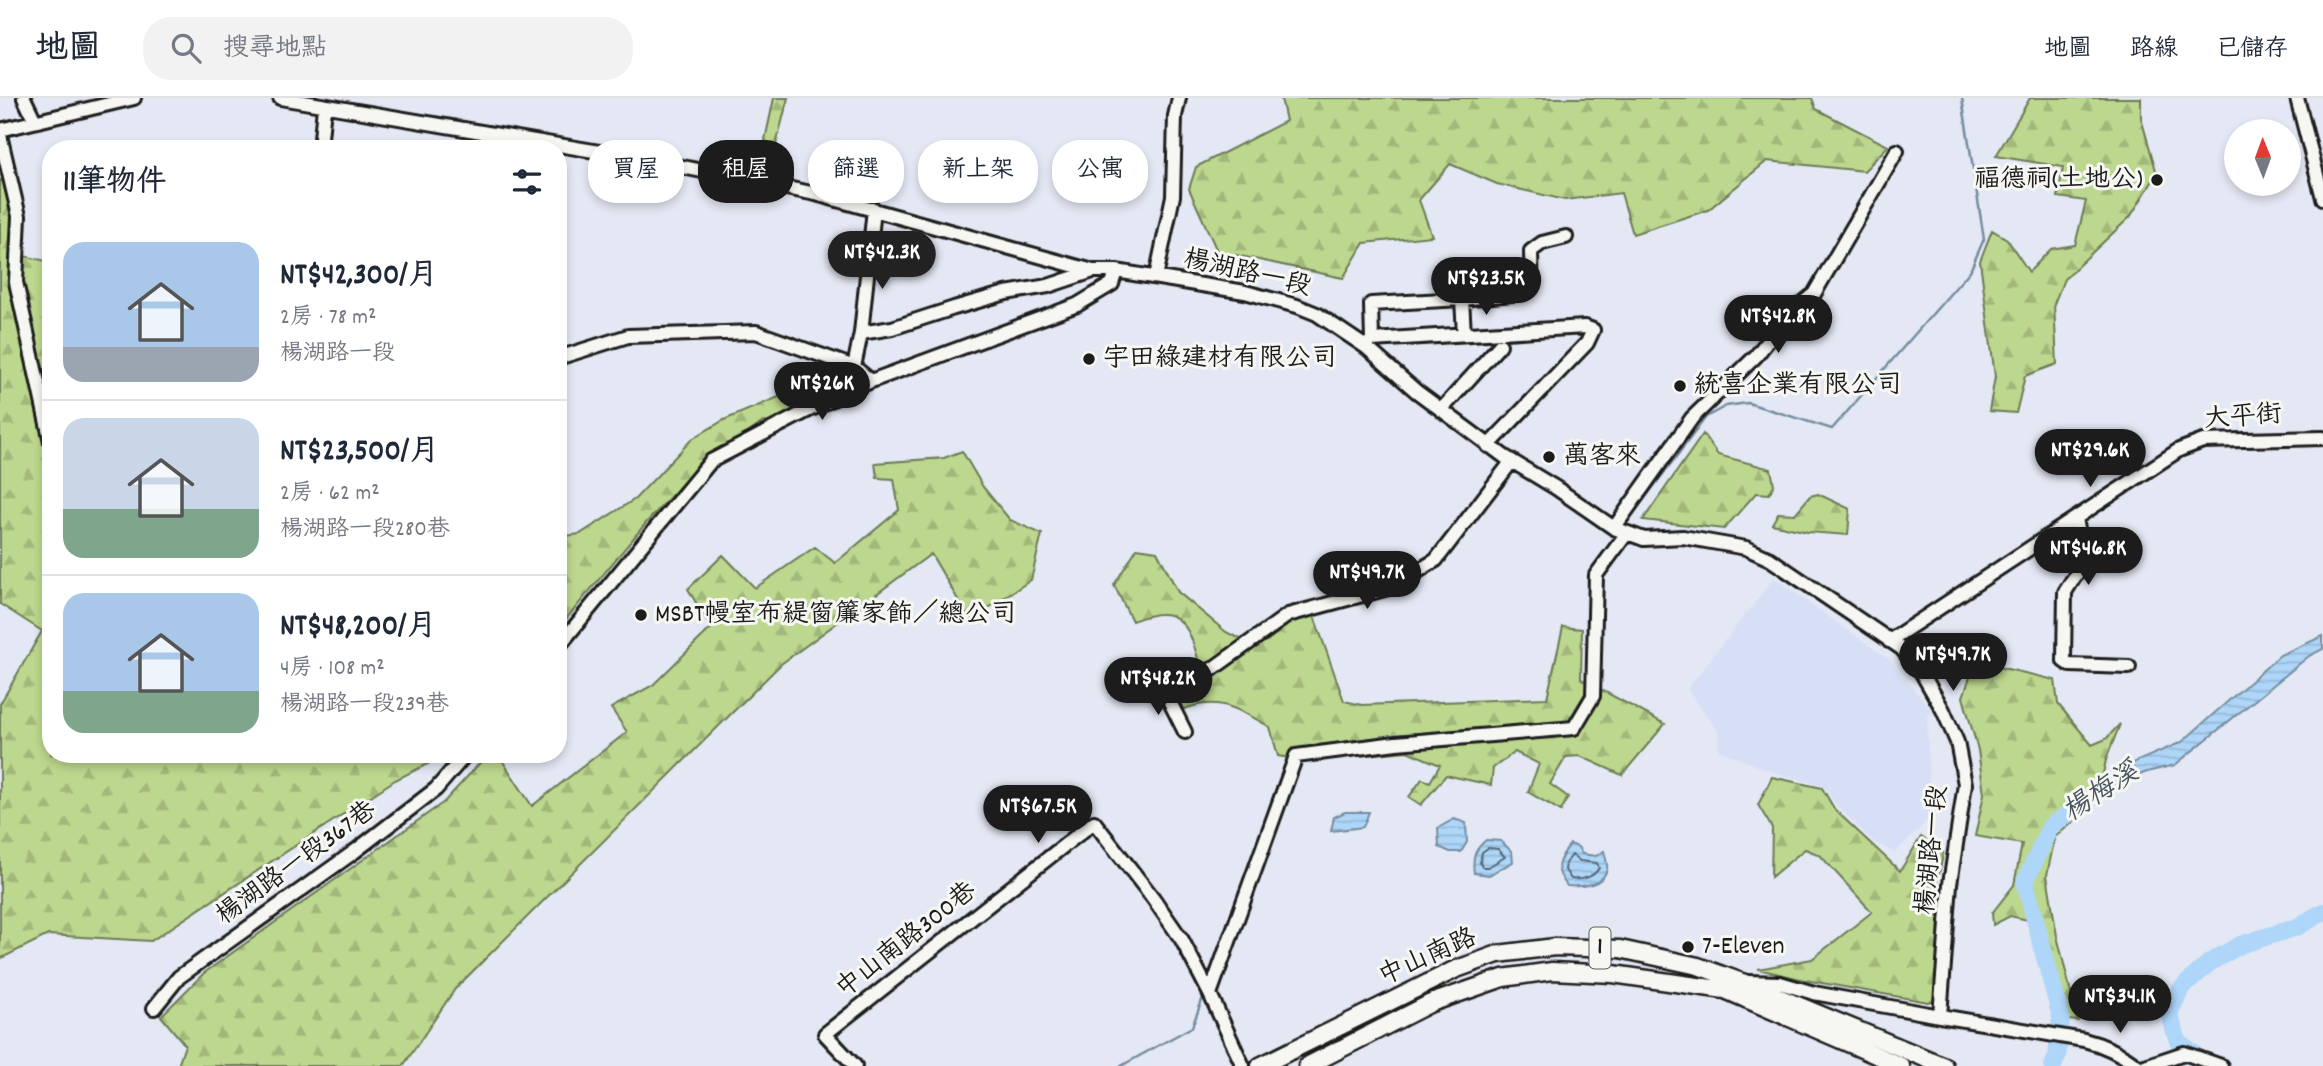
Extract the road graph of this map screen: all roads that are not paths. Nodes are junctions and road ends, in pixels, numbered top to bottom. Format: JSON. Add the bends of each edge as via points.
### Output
{"nodes":[{"id":1,"x":24,"y":98,"type":"edge"},
{"id":2,"x":134,"y":98,"type":"edge"},
{"id":3,"x":280,"y":98,"type":"edge"},
{"id":4,"x":1179,"y":98,"type":"edge"},
{"id":5,"x":2297,"y":98,"type":"edge"},
{"id":6,"x":324,"y":107,"type":"junction"},
{"id":7,"x":35,"y":121,"type":"junction"},
{"id":8,"x":0,"y":132,"type":"edge"},
{"id":9,"x":321,"y":140,"type":"edge"},
{"id":10,"x":525,"y":140,"type":"edge"},
{"id":11,"x":567,"y":147,"type":"edge"},
{"id":12,"x":1897,"y":151,"type":"dead end"},
{"id":13,"x":2323,"y":198,"type":"edge"},
{"id":14,"x":874,"y":209,"type":"junction"},
{"id":15,"x":1566,"y":237,"type":"dead end"},
{"id":16,"x":1093,"y":271,"type":"junction"},
{"id":17,"x":1116,"y":271,"type":"junction"},
{"id":18,"x":1156,"y":277,"type":"junction"},
{"id":19,"x":1462,"y":299,"type":"junction"},
{"id":20,"x":861,"y":333,"type":"junction"},
{"id":21,"x":1464,"y":334,"type":"junction"},
{"id":22,"x":1369,"y":343,"type":"junction"},
{"id":23,"x":1500,"y":345,"type":"dead end"},
{"id":24,"x":567,"y":355,"type":"edge"},
{"id":25,"x":854,"y":367,"type":"junction"},
{"id":26,"x":871,"y":380,"type":"junction"},
{"id":27,"x":42,"y":401,"type":"edge"},
{"id":28,"x":1441,"y":410,"type":"junction"},
{"id":29,"x":2323,"y":438,"type":"edge"},
{"id":30,"x":1488,"y":446,"type":"junction"},
{"id":31,"x":1512,"y":461,"type":"junction"},
{"id":32,"x":2076,"y":518,"type":"junction"},
{"id":33,"x":1621,"y":531,"type":"junction"},
{"id":34,"x":567,"y":636,"type":"edge"},
{"id":35,"x":1889,"y":641,"type":"junction"},
{"id":36,"x":2129,"y":667,"type":"dead end"},
{"id":37,"x":1154,"y":685,"type":"dead end"},
{"id":38,"x":1169,"y":700,"type":"junction"},
{"id":39,"x":1185,"y":732,"type":"dead end"},
{"id":40,"x":458,"y":763,"type":"edge"},
{"id":41,"x":1742,"y":982,"type":"junction"},
{"id":42,"x":1208,"y":990,"type":"junction"},
{"id":43,"x":1725,"y":990,"type":"junction"},
{"id":44,"x":154,"y":1008,"type":"dead end"},
{"id":45,"x":1940,"y":1016,"type":"junction"},
{"id":46,"x":2220,"y":1065,"type":"edge"},
{"id":47,"x":855,"y":1066,"type":"edge"},
{"id":48,"x":1243,"y":1066,"type":"edge"},
{"id":49,"x":1260,"y":1066,"type":"edge"},
{"id":50,"x":1307,"y":1066,"type":"edge"},
{"id":51,"x":1901,"y":1066,"type":"edge"},
{"id":52,"x":1944,"y":1066,"type":"edge"},
{"id":53,"x":2138,"y":1066,"type":"edge"},
{"id":54,"x":2145,"y":1066,"type":"edge"}],
"edges":[{"from":1,"to":7,"type":"street"},
{"from":2,"to":7,"type":"street"},
{"from":3,"to":6,"type":"street","name":"楊湖路一段"},
{"from":4,"to":18,"type":"street","via":[[1173,196]]},
{"from":5,"to":13,"type":"street"},
{"from":6,"to":9,"type":"street"},
{"from":6,"to":10,"type":"street","name":"楊湖路一段"},
{"from":7,"to":8,"type":"street"},
{"from":8,"to":27,"type":"street","via":[[19,216],[16,282]]},
{"from":11,"to":14,"type":"street","name":"楊湖路一段"},
{"from":12,"to":33,"type":"street","via":[[1814,294],[1787,316],[1756,356],[1692,418]]},
{"from":14,"to":16,"type":"street","name":"楊湖路一段"},
{"from":14,"to":20,"type":"street"},
{"from":15,"to":19,"type":"street","via":[[1531,251],[1531,278],[1523,293]]},
{"from":16,"to":17,"type":"street","name":"楊湖路一段"},
{"from":16,"to":20,"type":"street"},
{"from":17,"to":18,"type":"street","name":"楊湖路一段"},
{"from":17,"to":26,"type":"street","via":[[1112,284],[1077,304]]},
{"from":18,"to":22,"type":"street","name":"楊湖路一段","via":[[1297,306]]},
{"from":19,"to":21,"type":"street"},
{"from":19,"to":22,"type":"street","via":[[1371,304]]},
{"from":20,"to":25,"type":"street"},
{"from":21,"to":22,"type":"street"},
{"from":21,"to":30,"type":"street","via":[[1593,330],[1587,343]]},
{"from":22,"to":28,"type":"street","name":"楊湖路一段"},
{"from":23,"to":28,"type":"street"},
{"from":24,"to":25,"type":"street","via":[[628,336],[756,332]]},
{"from":25,"to":26,"type":"street"},
{"from":26,"to":34,"type":"street","via":[[711,461]]},
{"from":28,"to":30,"type":"street","name":"楊湖路一段"},
{"from":29,"to":32,"type":"street","name":"大平街","via":[[2203,441],[2179,450]]},
{"from":30,"to":31,"type":"street","name":"楊湖路一段"},
{"from":31,"to":33,"type":"street","name":"楊湖路一段"},
{"from":31,"to":38,"type":"street","via":[[1436,559],[1392,587],[1288,615]]},
{"from":32,"to":35,"type":"street","name":"大平街"},
{"from":32,"to":36,"type":"street","via":[[2084,562],[2065,592],[2064,661]]},
{"from":33,"to":35,"type":"street","name":"楊湖路一段","via":[[1644,539],[1683,537],[1746,548],[1770,559]]},
{"from":33,"to":42,"type":"street","via":[[1596,575],[1593,696],[1574,728],[1296,756]]},
{"from":35,"to":45,"type":"street","name":"楊湖路一段","via":[[1919,668],[1943,709],[1957,742],[1965,784],[1950,884]]},
{"from":37,"to":38,"type":"street"},
{"from":38,"to":39,"type":"street"},
{"from":40,"to":44,"type":"street","name":"楊湖路一段367巷","via":[[436,789],[180,977]]},
{"from":41,"to":43,"type":"street"},
{"from":41,"to":45,"type":"street","via":[[1780,983]]},
{"from":41,"to":49,"type":"main road","name":"中山南路","number":"1","via":[[1698,966],[1620,949],[1555,947],[1499,954],[1454,970]]},
{"from":41,"to":52,"type":"main road","name":"中山南路","number":"1"},
{"from":42,"to":47,"type":"street","name":"中山南路300巷","via":[[1182,940],[1094,822],[825,1034]]},
{"from":42,"to":48,"type":"street"},
{"from":43,"to":50,"type":"main road","name":"中山南路","number":"1","via":[[1552,971],[1503,978],[1431,1003]]},
{"from":43,"to":51,"type":"main road","name":"中山南路","number":"1"},
{"from":45,"to":53,"type":"street","via":[[2084,1040],[2103,1045]]},
{"from":46,"to":54,"type":"street","via":[[2184,1053]]}]}
